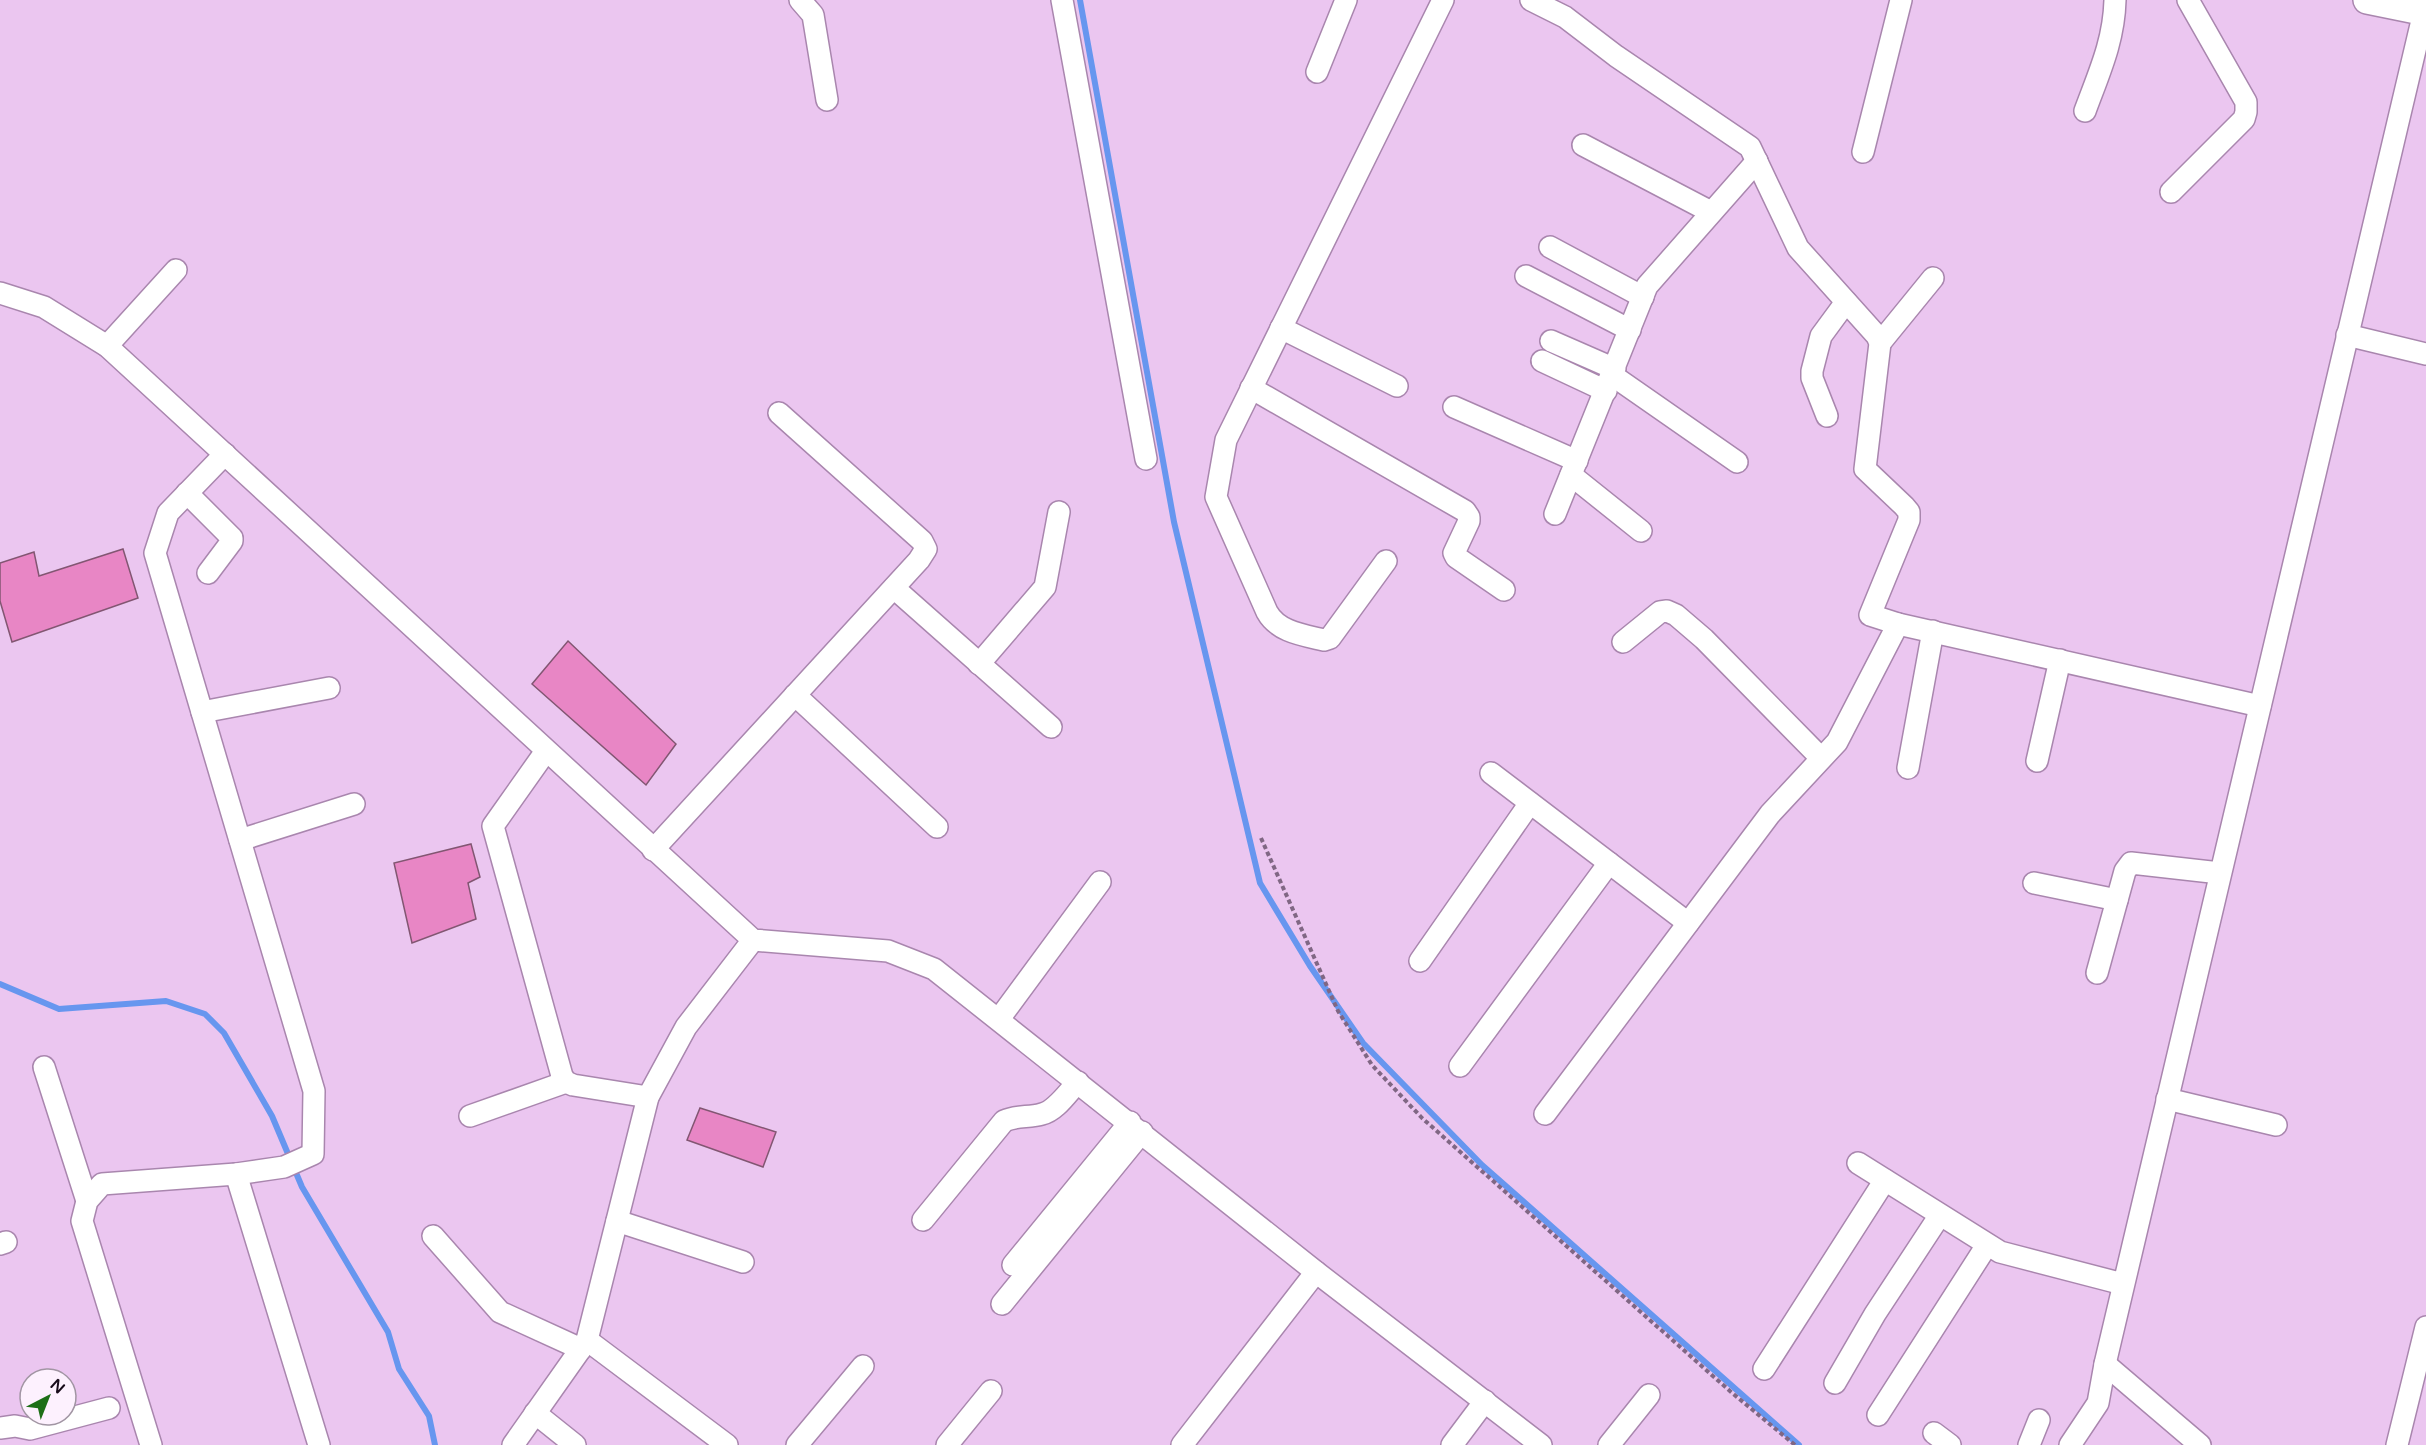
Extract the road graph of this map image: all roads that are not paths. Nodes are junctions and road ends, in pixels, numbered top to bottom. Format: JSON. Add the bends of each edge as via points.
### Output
{"nodes":[{"id":1,"x":800,"y":0,"type":"edge"},
{"id":2,"x":1062,"y":0,"type":"edge"},
{"id":3,"x":1346,"y":0,"type":"edge"},
{"id":4,"x":1443,"y":0,"type":"edge"},
{"id":5,"x":1901,"y":0,"type":"edge"},
{"id":6,"x":2115,"y":0,"type":"edge"},
{"id":7,"x":2188,"y":0,"type":"edge"},
{"id":8,"x":2367,"y":0,"type":"edge"},
{"id":9,"x":1545,"y":3,"type":"edge"},
{"id":10,"x":2425,"y":12,"type":"edge"},
{"id":11,"x":1317,"y":72,"type":"dead end"},
{"id":12,"x":827,"y":100,"type":"dead end"},
{"id":13,"x":2085,"y":111,"type":"dead end"},
{"id":14,"x":1583,"y":145,"type":"dead end"},
{"id":15,"x":1863,"y":152,"type":"dead end"},
{"id":16,"x":1758,"y":161,"type":"junction"},
{"id":17,"x":2171,"y":192,"type":"dead end"},
{"id":18,"x":1711,"y":212,"type":"junction"},
{"id":19,"x":1550,"y":247,"type":"dead end"},
{"id":20,"x":176,"y":270,"type":"dead end"},
{"id":21,"x":1526,"y":276,"type":"dead end"},
{"id":22,"x":1933,"y":278,"type":"dead end"},
{"id":23,"x":0,"y":293,"type":"edge"},
{"id":24,"x":1643,"y":297,"type":"junction"},
{"id":25,"x":1846,"y":302,"type":"junction"},
{"id":26,"x":1281,"y":328,"type":"junction"},
{"id":27,"x":1630,"y":330,"type":"junction"},
{"id":28,"x":2347,"y":334,"type":"junction"},
{"id":29,"x":1551,"y":340,"type":"dead end"},
{"id":30,"x":1880,"y":343,"type":"junction"},
{"id":31,"x":107,"y":346,"type":"junction"},
{"id":32,"x":2426,"y":354,"type":"edge"},
{"id":33,"x":1542,"y":361,"type":"dead end"},
{"id":34,"x":1611,"y":378,"type":"junction"},
{"id":35,"x":1397,"y":386,"type":"dead end"},
{"id":36,"x":1251,"y":388,"type":"junction"},
{"id":37,"x":1454,"y":407,"type":"dead end"},
{"id":38,"x":779,"y":413,"type":"dead end"},
{"id":39,"x":1827,"y":416,"type":"dead end"},
{"id":40,"x":225,"y":454,"type":"junction"},
{"id":41,"x":1146,"y":459,"type":"dead end"},
{"id":42,"x":1737,"y":462,"type":"dead end"},
{"id":43,"x":1574,"y":468,"type":"junction"},
{"id":44,"x":187,"y":493,"type":"junction"},
{"id":45,"x":1059,"y":512,"type":"dead end"},
{"id":46,"x":1555,"y":514,"type":"dead end"},
{"id":47,"x":1641,"y":531,"type":"dead end"},
{"id":48,"x":1386,"y":561,"type":"dead end"},
{"id":49,"x":208,"y":573,"type":"dead end"},
{"id":50,"x":894,"y":588,"type":"junction"},
{"id":51,"x":1504,"y":590,"type":"dead end"},
{"id":52,"x":1898,"y":624,"type":"junction"},
{"id":53,"x":1933,"y":631,"type":"junction"},
{"id":54,"x":1623,"y":642,"type":"dead end"},
{"id":55,"x":2060,"y":660,"type":"junction"},
{"id":56,"x":979,"y":664,"type":"junction"},
{"id":57,"x":329,"y":688,"type":"dead end"},
{"id":58,"x":795,"y":695,"type":"junction"},
{"id":59,"x":2260,"y":706,"type":"junction"},
{"id":60,"x":202,"y":712,"type":"junction"},
{"id":61,"x":1051,"y":728,"type":"dead end"},
{"id":62,"x":546,"y":751,"type":"junction"},
{"id":63,"x":1821,"y":758,"type":"junction"},
{"id":64,"x":2037,"y":761,"type":"dead end"},
{"id":65,"x":1908,"y":768,"type":"dead end"},
{"id":66,"x":1491,"y":773,"type":"dead end"},
{"id":67,"x":1530,"y":803,"type":"junction"},
{"id":68,"x":354,"y":804,"type":"dead end"},
{"id":69,"x":938,"y":827,"type":"dead end"},
{"id":70,"x":240,"y":840,"type":"junction"},
{"id":71,"x":653,"y":850,"type":"junction"},
{"id":72,"x":1609,"y":863,"type":"junction"},
{"id":73,"x":2220,"y":873,"type":"junction"},
{"id":74,"x":1100,"y":882,"type":"dead end"},
{"id":75,"x":2034,"y":883,"type":"dead end"},
{"id":76,"x":2117,"y":900,"type":"junction"},
{"id":77,"x":1688,"y":923,"type":"junction"},
{"id":78,"x":753,"y":940,"type":"junction"},
{"id":79,"x":1420,"y":961,"type":"dead end"},
{"id":80,"x":2097,"y":973,"type":"dead end"},
{"id":81,"x":999,"y":1019,"type":"junction"},
{"id":82,"x":1460,"y":1066,"type":"dead end"},
{"id":83,"x":44,"y":1067,"type":"dead end"},
{"id":84,"x":566,"y":1082,"type":"junction"},
{"id":85,"x":1078,"y":1082,"type":"junction"},
{"id":86,"x":648,"y":1097,"type":"junction"},
{"id":87,"x":2167,"y":1099,"type":"junction"},
{"id":88,"x":1545,"y":1114,"type":"dead end"},
{"id":89,"x":470,"y":1116,"type":"dead end"},
{"id":90,"x":2276,"y":1125,"type":"dead end"},
{"id":91,"x":1136,"y":1127,"type":"junction"},
{"id":92,"x":1858,"y":1163,"type":"dead end"},
{"id":93,"x":237,"y":1174,"type":"junction"},
{"id":94,"x":1885,"y":1180,"type":"junction"},
{"id":95,"x":87,"y":1201,"type":"junction"},
{"id":96,"x":1940,"y":1215,"type":"junction"},
{"id":97,"x":923,"y":1220,"type":"dead end"},
{"id":98,"x":616,"y":1221,"type":"junction"},
{"id":99,"x":433,"y":1236,"type":"dead end"},
{"id":100,"x":1987,"y":1245,"type":"junction"},
{"id":101,"x":743,"y":1262,"type":"dead end"},
{"id":102,"x":1013,"y":1265,"type":"dead end"},
{"id":103,"x":1316,"y":1272,"type":"junction"},
{"id":104,"x":2123,"y":1284,"type":"junction"},
{"id":105,"x":1002,"y":1304,"type":"dead end"},
{"id":106,"x":2426,"y":1327,"type":"edge"},
{"id":107,"x":584,"y":1344,"type":"junction"},
{"id":108,"x":2104,"y":1364,"type":"junction"},
{"id":109,"x":863,"y":1366,"type":"dead end"},
{"id":110,"x":1764,"y":1369,"type":"dead end"},
{"id":111,"x":1835,"y":1383,"type":"dead end"},
{"id":112,"x":991,"y":1391,"type":"dead end"},
{"id":113,"x":1649,"y":1395,"type":"dead end"},
{"id":114,"x":1485,"y":1401,"type":"junction"},
{"id":115,"x":109,"y":1408,"type":"dead end"},
{"id":116,"x":535,"y":1413,"type":"junction"},
{"id":117,"x":1878,"y":1415,"type":"dead end"},
{"id":118,"x":2039,"y":1420,"type":"dead end"},
{"id":119,"x":0,"y":1428,"type":"edge"},
{"id":120,"x":151,"y":1445,"type":"edge"},
{"id":121,"x":319,"y":1445,"type":"edge"},
{"id":122,"x":513,"y":1445,"type":"edge"},
{"id":123,"x":575,"y":1445,"type":"edge"},
{"id":124,"x":727,"y":1445,"type":"edge"},
{"id":125,"x":797,"y":1445,"type":"edge"},
{"id":126,"x":947,"y":1445,"type":"edge"},
{"id":127,"x":1182,"y":1445,"type":"edge"},
{"id":128,"x":1452,"y":1445,"type":"edge"},
{"id":129,"x":1540,"y":1445,"type":"edge"},
{"id":130,"x":1609,"y":1445,"type":"edge"},
{"id":131,"x":2029,"y":1445,"type":"edge"},
{"id":132,"x":2070,"y":1445,"type":"edge"},
{"id":133,"x":2200,"y":1445,"type":"edge"},
{"id":134,"x":2397,"y":1445,"type":"edge"}],
"edges":[{"from":1,"to":12,"type":"street","via":[[813,15]]},
{"from":2,"to":41,"type":"street"},
{"from":3,"to":11,"type":"street"},
{"from":4,"to":26,"type":"street"},
{"from":5,"to":15,"type":"street"},
{"from":6,"to":13,"type":"street","via":[[2110,45]]},
{"from":7,"to":17,"type":"street","via":[[2246,102],[2247,112]]},
{"from":8,"to":10,"type":"main road"},
{"from":9,"to":16,"type":"street","via":[[1750,147]]},
{"from":10,"to":28,"type":"street"},
{"from":14,"to":18,"type":"street"},
{"from":16,"to":18,"type":"street"},
{"from":16,"to":25,"type":"street","via":[[1798,248]]},
{"from":18,"to":24,"type":"street","via":[[1653,276]]},
{"from":19,"to":24,"type":"street"},
{"from":20,"to":31,"type":"street"},
{"from":21,"to":27,"type":"street"},
{"from":22,"to":30,"type":"street"},
{"from":23,"to":31,"type":"street","via":[[44,307]]},
{"from":24,"to":27,"type":"street"},
{"from":25,"to":30,"type":"street"},
{"from":25,"to":39,"type":"street","via":[[1821,336],[1812,371]]},
{"from":26,"to":35,"type":"street"},
{"from":26,"to":36,"type":"street"},
{"from":27,"to":34,"type":"street"},
{"from":28,"to":32,"type":"street"},
{"from":28,"to":59,"type":"street"},
{"from":29,"to":34,"type":"street"},
{"from":30,"to":52,"type":"street","via":[[1864,470],[1909,512],[1909,520],[1870,615]]},
{"from":31,"to":40,"type":"street"},
{"from":33,"to":34,"type":"street"},
{"from":34,"to":42,"type":"street"},
{"from":34,"to":43,"type":"street"},
{"from":36,"to":48,"type":"street","via":[[1226,440],[1216,497],[1272,622],[1324,640],[1330,638]]},
{"from":36,"to":51,"type":"street","via":[[1465,511],[1469,521],[1454,554]]},
{"from":37,"to":43,"type":"street"},
{"from":38,"to":50,"type":"street","via":[[922,541],[926,549]]},
{"from":40,"to":44,"type":"street"},
{"from":40,"to":62,"type":"street"},
{"from":43,"to":46,"type":"street"},
{"from":43,"to":47,"type":"street"},
{"from":44,"to":49,"type":"street","via":[[232,538]]},
{"from":44,"to":60,"type":"street","via":[[168,513],[154,553]]},
{"from":45,"to":56,"type":"street","via":[[1045,587]]},
{"from":50,"to":56,"type":"street"},
{"from":50,"to":58,"type":"street"},
{"from":52,"to":53,"type":"street"},
{"from":52,"to":63,"type":"street","via":[[1837,742]]},
{"from":53,"to":55,"type":"street"},
{"from":53,"to":65,"type":"street"},
{"from":54,"to":63,"type":"street","via":[[1667,610],[1704,639]]},
{"from":55,"to":59,"type":"street"},
{"from":55,"to":64,"type":"street"},
{"from":56,"to":61,"type":"street"},
{"from":57,"to":60,"type":"street"},
{"from":58,"to":69,"type":"street"},
{"from":58,"to":71,"type":"street"},
{"from":59,"to":73,"type":"street"},
{"from":60,"to":70,"type":"street"},
{"from":62,"to":71,"type":"street"},
{"from":62,"to":84,"type":"street","via":[[493,826]]},
{"from":63,"to":77,"type":"street","via":[[1777,804]]},
{"from":66,"to":67,"type":"street"},
{"from":67,"to":72,"type":"street"},
{"from":67,"to":79,"type":"street"},
{"from":68,"to":70,"type":"street"},
{"from":70,"to":93,"type":"street","via":[[314,1091],[313,1154],[284,1167]]},
{"from":71,"to":78,"type":"street"},
{"from":72,"to":77,"type":"street"},
{"from":72,"to":82,"type":"street"},
{"from":73,"to":76,"type":"street","via":[[2131,863]]},
{"from":73,"to":87,"type":"street"},
{"from":74,"to":81,"type":"street"},
{"from":75,"to":76,"type":"street"},
{"from":76,"to":80,"type":"street"},
{"from":77,"to":88,"type":"street"},
{"from":78,"to":81,"type":"street","via":[[888,951],[934,969]]},
{"from":78,"to":86,"type":"street","via":[[686,1027]]},
{"from":81,"to":85,"type":"street"},
{"from":83,"to":95,"type":"street"},
{"from":84,"to":86,"type":"street"},
{"from":84,"to":89,"type":"street"},
{"from":85,"to":91,"type":"street"},
{"from":85,"to":97,"type":"street","via":[[1049,1111],[1004,1121]]},
{"from":86,"to":98,"type":"street"},
{"from":87,"to":90,"type":"street"},
{"from":87,"to":104,"type":"street"},
{"from":91,"to":102,"type":"street"},
{"from":91,"to":103,"type":"street"},
{"from":91,"to":105,"type":"street"},
{"from":92,"to":94,"type":"street"},
{"from":93,"to":95,"type":"street","via":[[102,1184]]},
{"from":93,"to":121,"type":"street"},
{"from":94,"to":96,"type":"street"},
{"from":94,"to":110,"type":"street"},
{"from":95,"to":120,"type":"street","via":[[82,1221]]},
{"from":96,"to":100,"type":"street"},
{"from":96,"to":111,"type":"street"},
{"from":98,"to":101,"type":"street"},
{"from":98,"to":107,"type":"street"},
{"from":99,"to":107,"type":"street","via":[[500,1312]]},
{"from":100,"to":104,"type":"street","via":[[2014,1256]]},
{"from":100,"to":117,"type":"street"},
{"from":103,"to":114,"type":"street"},
{"from":103,"to":127,"type":"street"},
{"from":104,"to":108,"type":"street"},
{"from":106,"to":134,"type":"street"},
{"from":107,"to":116,"type":"street"},
{"from":107,"to":124,"type":"street"},
{"from":108,"to":132,"type":"street","via":[[2098,1403]]},
{"from":108,"to":133,"type":"street"},
{"from":109,"to":125,"type":"street"},
{"from":112,"to":126,"type":"street"},
{"from":113,"to":130,"type":"street"},
{"from":114,"to":128,"type":"street"},
{"from":114,"to":129,"type":"street"},
{"from":115,"to":119,"type":"street","via":[[30,1429]]},
{"from":116,"to":122,"type":"street"},
{"from":116,"to":123,"type":"street"},
{"from":118,"to":131,"type":"street"}]}
